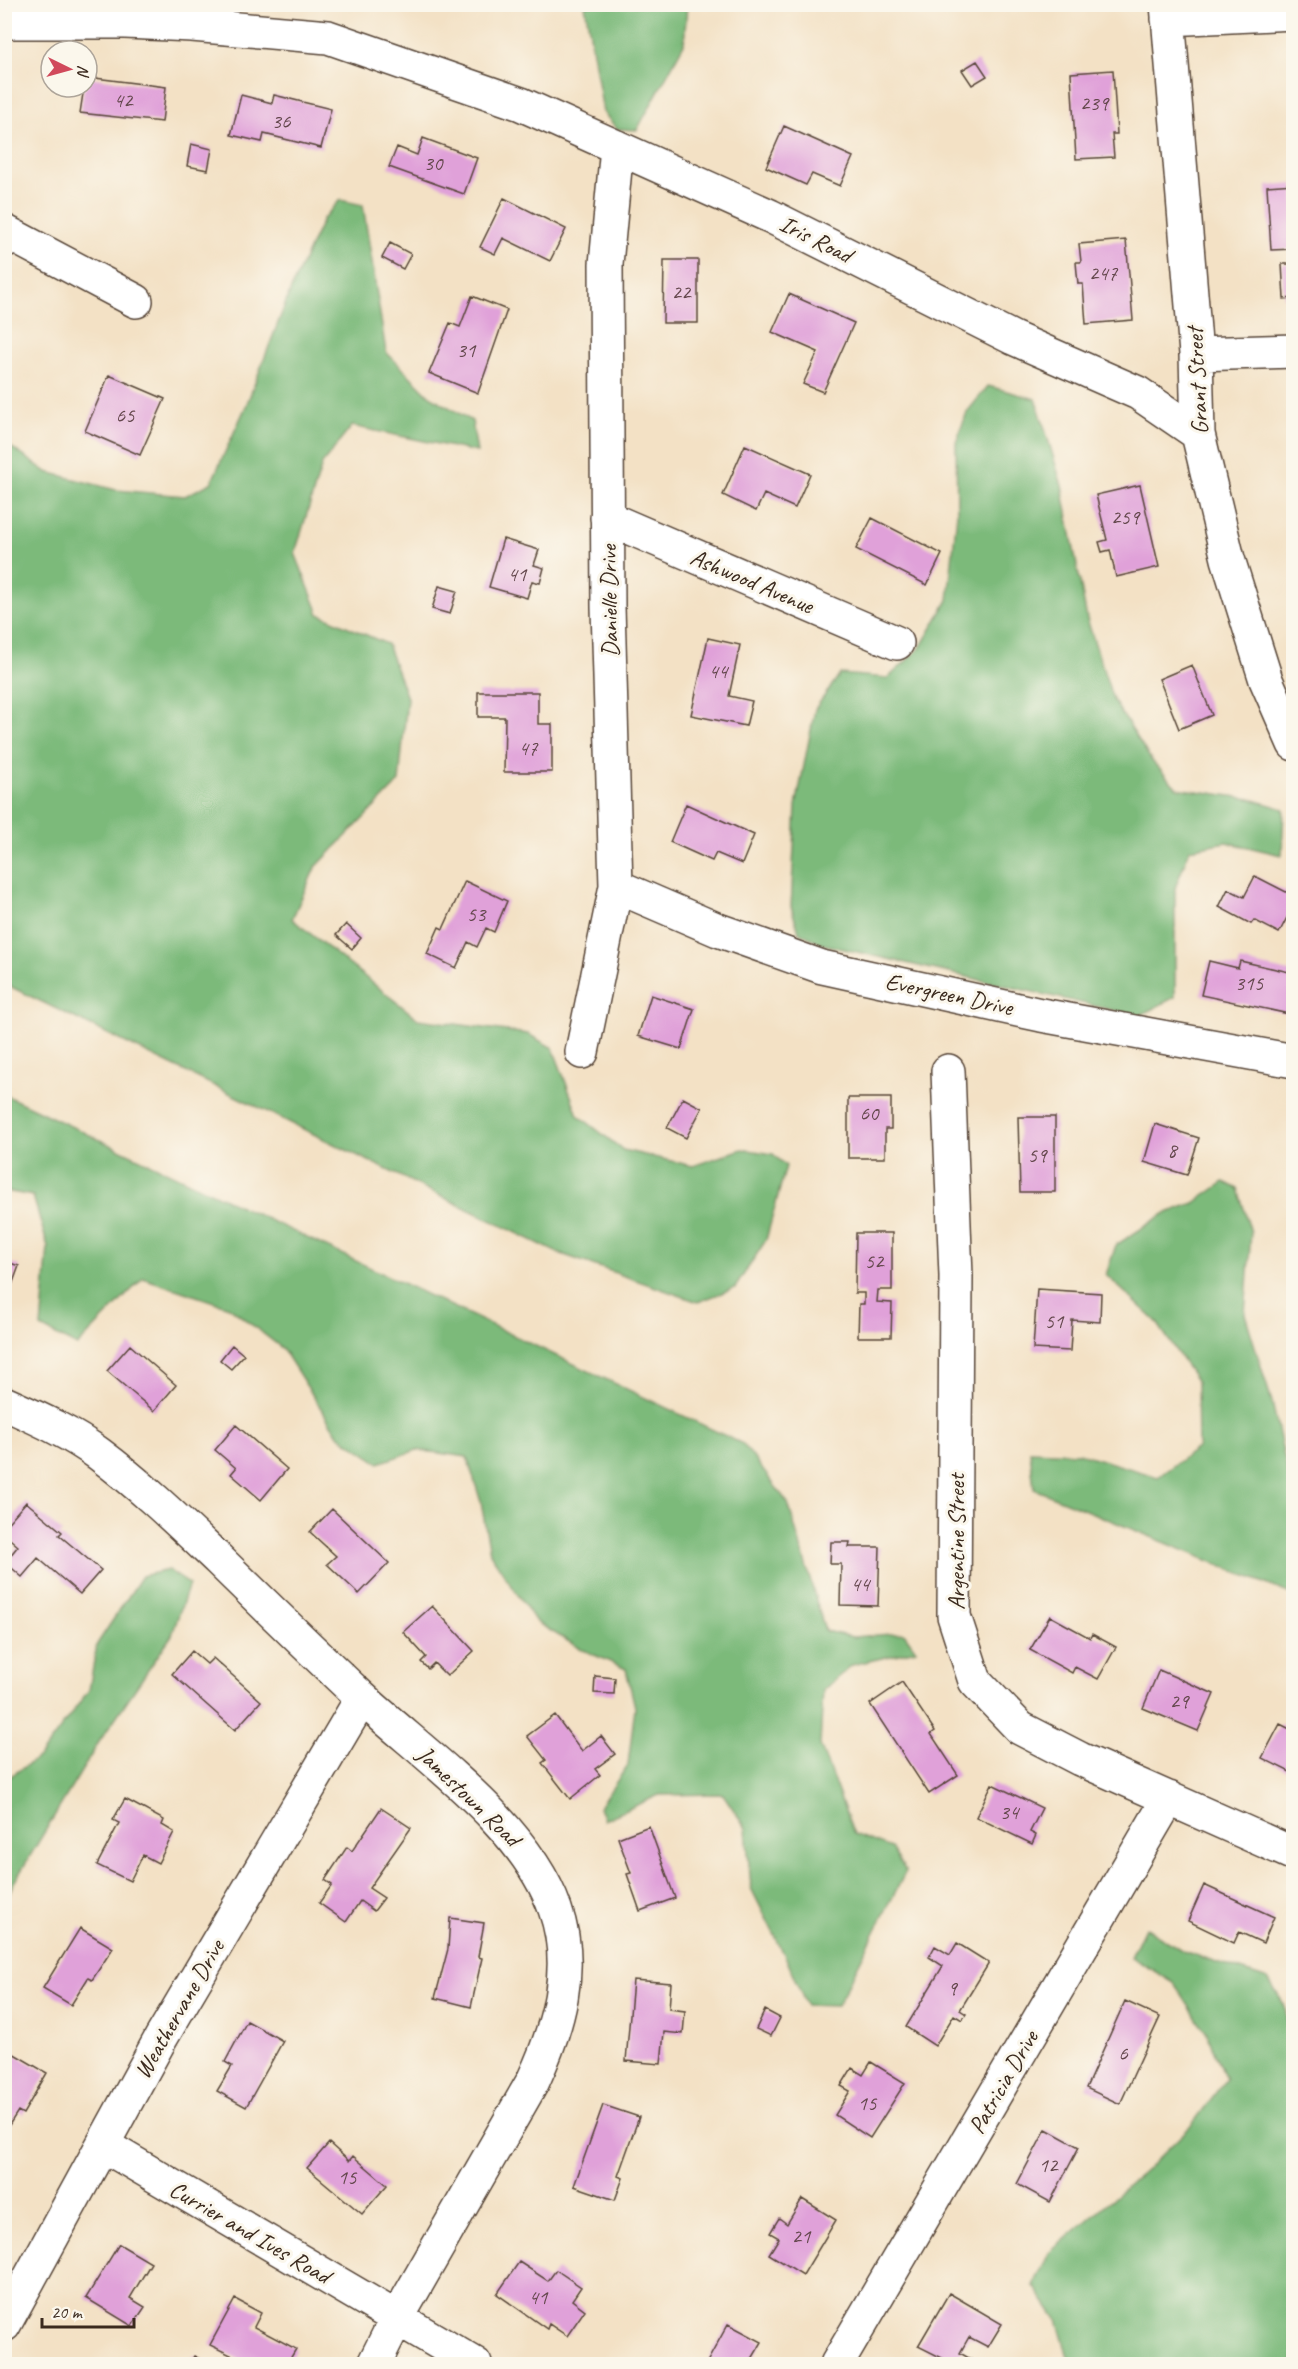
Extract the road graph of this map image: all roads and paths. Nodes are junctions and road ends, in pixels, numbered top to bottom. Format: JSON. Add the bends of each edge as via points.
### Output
{"nodes":[{"id":1,"x":1168,"y":12,"type":"edge"},
{"id":2,"x":1293,"y":14,"type":"edge"},
{"id":3,"x":4,"y":22,"type":"edge"},
{"id":4,"x":617,"y":147,"type":"junction"},
{"id":5,"x":4,"y":231,"type":"edge"},
{"id":6,"x":136,"y":301,"type":"dead end"},
{"id":7,"x":1293,"y":351,"type":"edge"},
{"id":8,"x":1196,"y":354,"type":"junction"},
{"id":9,"x":1198,"y":434,"type":"junction"},
{"id":10,"x":607,"y":518,"type":"junction"},
{"id":11,"x":897,"y":643,"type":"dead end"},
{"id":12,"x":1293,"y":744,"type":"edge"},
{"id":13,"x":616,"y":886,"type":"junction"},
{"id":14,"x":582,"y":1052,"type":"dead end"},
{"id":15,"x":1293,"y":1061,"type":"edge"},
{"id":16,"x":948,"y":1071,"type":"dead end"},
{"id":17,"x":4,"y":1403,"type":"edge"},
{"id":18,"x":362,"y":1698,"type":"junction"},
{"id":19,"x":1169,"y":1798,"type":"junction"},
{"id":20,"x":1293,"y":1854,"type":"edge"},
{"id":21,"x":103,"y":2145,"type":"junction"},
{"id":22,"x":397,"y":2318,"type":"junction"},
{"id":23,"x":4,"y":2325,"type":"edge"},
{"id":24,"x":374,"y":2364,"type":"edge"},
{"id":25,"x":475,"y":2364,"type":"edge"},
{"id":26,"x":837,"y":2364,"type":"edge"}],
"edges":[{"from":1,"to":2,"type":"street"},
{"from":1,"to":8,"type":"street","name":"Grant Street"},
{"from":3,"to":4,"type":"street","name":"Iris Road","via":[[147,23],[328,37],[521,104]]},
{"from":4,"to":9,"type":"street","name":"Iris Road","via":[[770,216],[1013,338],[1138,393]]},
{"from":4,"to":10,"type":"street","name":"Danielle Drive","via":[[606,264]]},
{"from":5,"to":6,"type":"street"},
{"from":7,"to":8,"type":"street"},
{"from":8,"to":9,"type":"street","name":"Grant Street"},
{"from":9,"to":12,"type":"street","name":"Grant Street","via":[[1228,559],[1266,680]]},
{"from":10,"to":11,"type":"street","name":"Ashwood Avenue"},
{"from":10,"to":13,"type":"street","name":"Danielle Drive"},
{"from":13,"to":14,"type":"street","name":"Danielle Drive"},
{"from":13,"to":15,"type":"street","name":"Evergreen Drive","via":[[718,930],[822,967],[1041,1015]]},
{"from":16,"to":19,"type":"street","name":"Argentine Street","via":[[956,1276],[954,1616],[975,1680],[1020,1728]]},
{"from":17,"to":18,"type":"street","name":"Jamestown Road","via":[[74,1437],[146,1491]]},
{"from":18,"to":21,"type":"street","name":"Weathervane Drive","via":[[161,2038]]},
{"from":18,"to":22,"type":"street","name":"Jamestown Road","via":[[504,1826],[526,1852],[556,1911],[564,1971],[556,2024],[533,2081]]},
{"from":19,"to":20,"type":"street","name":"Argentine Street"},
{"from":19,"to":26,"type":"street","name":"Patricia Drive"},
{"from":21,"to":22,"type":"street","name":"Currier and Ives Road"},
{"from":21,"to":23,"type":"street","name":"Weathervane Drive"},
{"from":22,"to":24,"type":"street","name":"Jamestown Road"},
{"from":22,"to":25,"type":"street","name":"Currier and Ives Road"}]}
